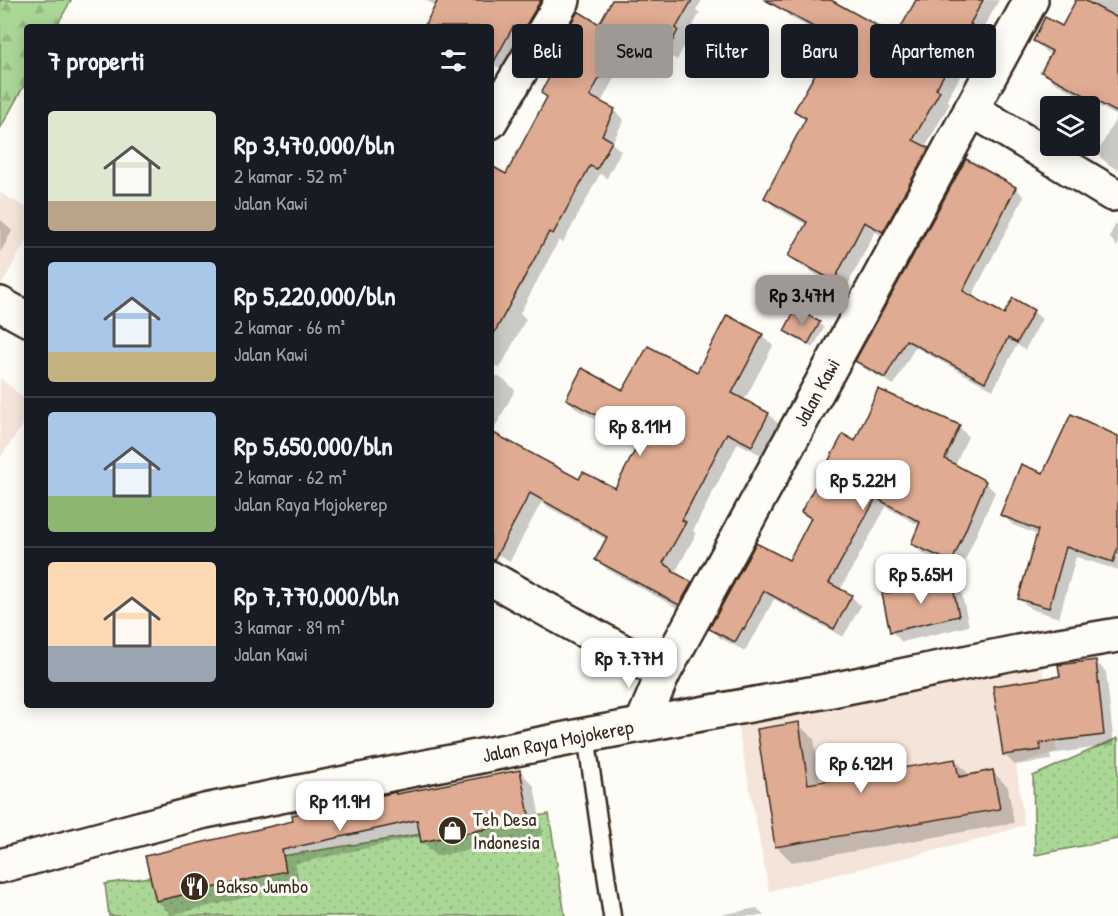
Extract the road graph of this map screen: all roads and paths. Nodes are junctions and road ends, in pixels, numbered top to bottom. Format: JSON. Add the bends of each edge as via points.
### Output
{"nodes":[{"id":1,"x":563,"y":0,"type":"edge"},
{"id":2,"x":1031,"y":0,"type":"edge"},
{"id":3,"x":971,"y":109,"type":"junction"},
{"id":4,"x":494,"y":115,"type":"edge"},
{"id":5,"x":1112,"y":194,"type":"dead end"},
{"id":6,"x":0,"y":304,"type":"edge"},
{"id":7,"x":24,"y":317,"type":"edge"},
{"id":8,"x":494,"y":580,"type":"edge"},
{"id":9,"x":1118,"y":635,"type":"edge"},
{"id":10,"x":663,"y":674,"type":"junction"},
{"id":11,"x":642,"y":724,"type":"junction"},
{"id":12,"x":586,"y":735,"type":"junction"},
{"id":13,"x":0,"y":866,"type":"edge"},
{"id":14,"x":612,"y":916,"type":"edge"}],
"edges":[{"from":1,"to":4,"type":"street"},
{"from":2,"to":3,"type":"street","name":"Jalan Kawi"},
{"from":3,"to":5,"type":"street"},
{"from":3,"to":10,"type":"street","name":"Jalan Kawi"},
{"from":6,"to":7,"type":"street"},
{"from":8,"to":10,"type":"street"},
{"from":9,"to":11,"type":"street","name":"Jalan Raya Mojokerep"},
{"from":10,"to":11,"type":"street","name":"Jalan Kawi"},
{"from":11,"to":12,"type":"street","name":"Jalan Raya Mojokerep"},
{"from":12,"to":13,"type":"street","name":"Jalan Raya Mojokerep","via":[[205,811]]},
{"from":12,"to":14,"type":"lane"}]}
